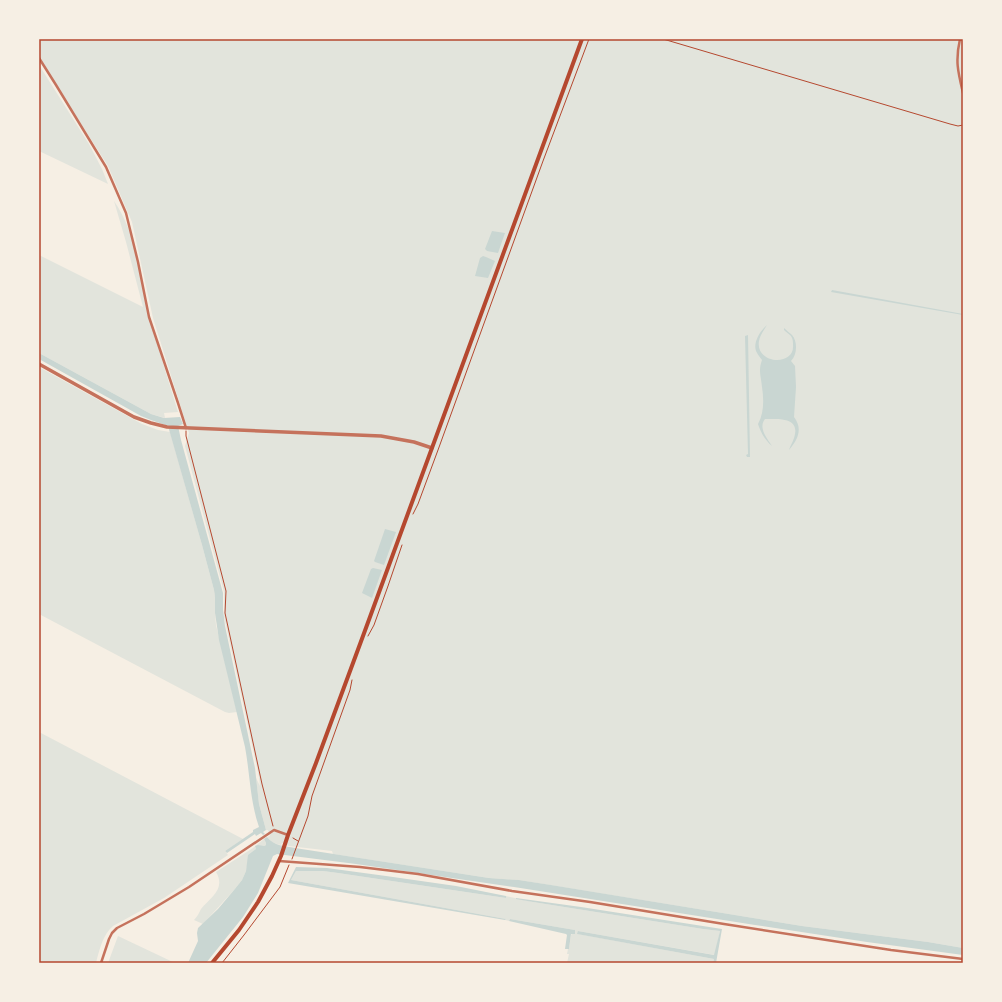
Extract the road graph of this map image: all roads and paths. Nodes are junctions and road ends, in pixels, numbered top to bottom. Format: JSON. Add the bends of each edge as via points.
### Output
{"nodes":[{"id":1,"x":582,"y":39,"type":"edge"},
{"id":2,"x":588,"y":39,"type":"edge"},
{"id":3,"x":663,"y":39,"type":"edge"},
{"id":4,"x":960,"y":39,"type":"edge"},
{"id":5,"x":39,"y":58,"type":"edge"},
{"id":6,"x":963,"y":94,"type":"edge"},
{"id":7,"x":963,"y":125,"type":"edge"},
{"id":8,"x":39,"y":364,"type":"edge"},
{"id":9,"x":186,"y":428,"type":"junction"},
{"id":10,"x":432,"y":448,"type":"junction"},
{"id":11,"x":412,"y":515,"type":"dead end"},
{"id":12,"x":403,"y":542,"type":"dead end"},
{"id":13,"x":369,"y":635,"type":"dead end"},
{"id":14,"x":353,"y":677,"type":"dead end"},
{"id":15,"x":274,"y":830,"type":"junction"},
{"id":16,"x":288,"y":835,"type":"junction"},
{"id":17,"x":299,"y":842,"type":"junction"},
{"id":18,"x":292,"y":858,"type":"dead end"},
{"id":19,"x":279,"y":861,"type":"junction"},
{"id":20,"x":290,"y":862,"type":"junction"},
{"id":21,"x":963,"y":959,"type":"edge"},
{"id":22,"x":101,"y":963,"type":"edge"},
{"id":23,"x":212,"y":963,"type":"edge"},
{"id":24,"x":222,"y":963,"type":"edge"}],
"edges":[{"from":1,"to":10,"type":"main road"},
{"from":2,"to":11,"type":"path","via":[[436,457]]},
{"from":3,"to":7,"type":"path","via":[[950,124]]},
{"from":4,"to":6,"type":"street","via":[[957,66]]},
{"from":5,"to":9,"type":"street","via":[[106,167],[126,213],[149,317]]},
{"from":8,"to":9,"type":"street","via":[[134,417],[151,424]]},
{"from":9,"to":10,"type":"street","via":[[381,436]]},
{"from":9,"to":15,"type":"path","via":[[226,591],[225,613]]},
{"from":10,"to":16,"type":"main road"},
{"from":12,"to":13,"type":"path"},
{"from":14,"to":17,"type":"path"},
{"from":15,"to":16,"type":"street"},
{"from":15,"to":22,"type":"street","via":[[182,891],[117,928],[109,939]]},
{"from":16,"to":17,"type":"path"},
{"from":16,"to":19,"type":"main road"},
{"from":17,"to":18,"type":"path"},
{"from":19,"to":20,"type":"street"},
{"from":19,"to":23,"type":"main road","via":[[258,902]]},
{"from":20,"to":21,"type":"street","via":[[418,874],[845,943]]},
{"from":20,"to":24,"type":"path","via":[[280,887]]}]}
